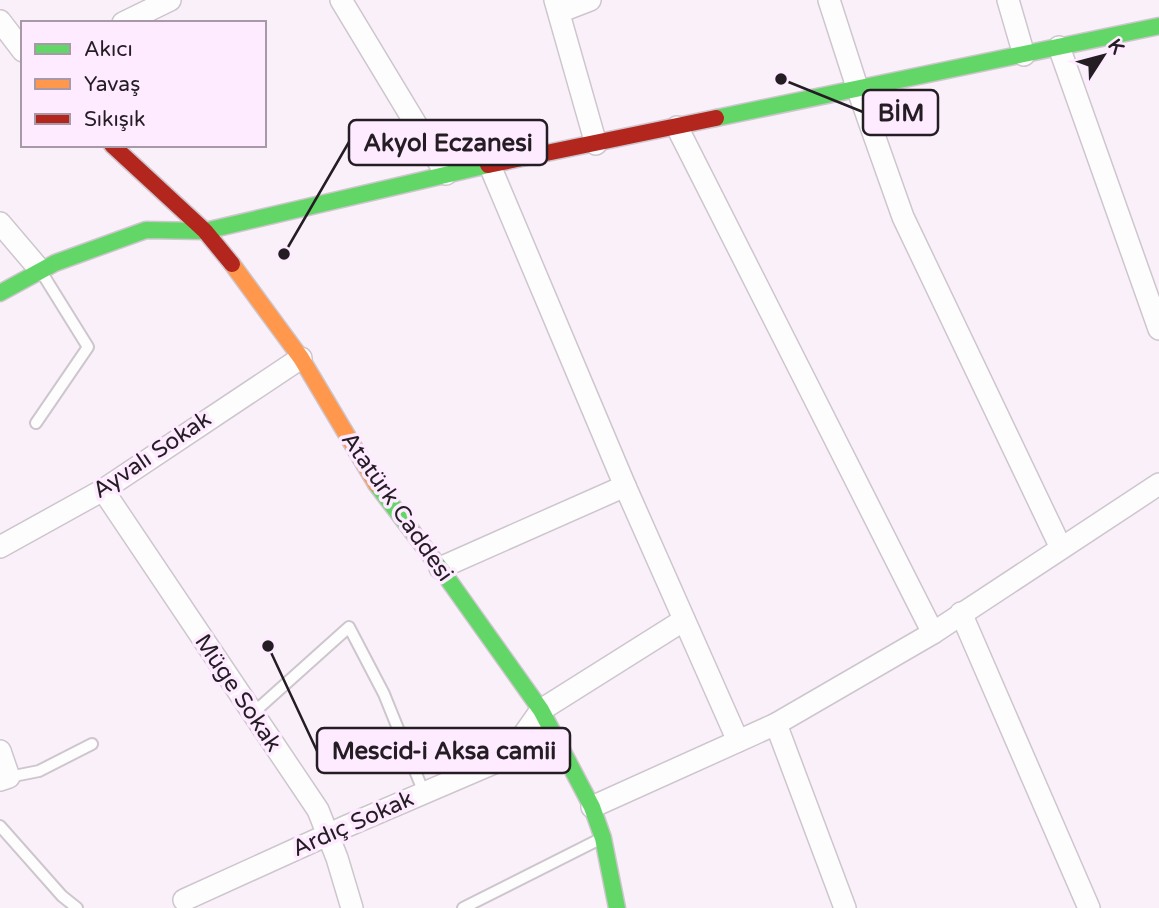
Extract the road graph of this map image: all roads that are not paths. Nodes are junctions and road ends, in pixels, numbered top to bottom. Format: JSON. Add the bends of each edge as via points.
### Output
{"nodes":[{"id":1,"x":341,"y":0,"type":"edge"},
{"id":2,"x":590,"y":0,"type":"edge"},
{"id":3,"x":829,"y":0,"type":"edge"},
{"id":4,"x":1008,"y":0,"type":"edge"},
{"id":5,"x":165,"y":1,"type":"edge"},
{"id":6,"x":557,"y":6,"type":"edge"},
{"id":7,"x":0,"y":21,"type":"edge"},
{"id":8,"x":127,"y":21,"type":"edge"},
{"id":9,"x":1159,"y":26,"type":"edge"},
{"id":10,"x":0,"y":30,"type":"edge"},
{"id":11,"x":1059,"y":47,"type":"junction"},
{"id":12,"x":21,"y":49,"type":"edge"},
{"id":13,"x":21,"y":50,"type":"edge"},
{"id":14,"x":1024,"y":55,"type":"junction"},
{"id":15,"x":858,"y":90,"type":"junction"},
{"id":16,"x":677,"y":127,"type":"junction"},
{"id":17,"x":596,"y":144,"type":"junction"},
{"id":18,"x":113,"y":147,"type":"edge"},
{"id":19,"x":489,"y":166,"type":"junction"},
{"id":20,"x":446,"y":174,"type":"junction"},
{"id":21,"x":0,"y":223,"type":"edge"},
{"id":22,"x":205,"y":231,"type":"junction"},
{"id":23,"x":40,"y":270,"type":"junction"},
{"id":24,"x":0,"y":293,"type":"edge"},
{"id":25,"x":1159,"y":329,"type":"edge"},
{"id":26,"x":301,"y":358,"type":"junction"},
{"id":27,"x":36,"y":423,"type":"dead end"},
{"id":28,"x":1159,"y":484,"type":"edge"},
{"id":29,"x":625,"y":486,"type":"junction"},
{"id":30,"x":103,"y":490,"type":"junction"},
{"id":31,"x":0,"y":547,"type":"edge"},
{"id":32,"x":1061,"y":548,"type":"junction"},
{"id":33,"x":440,"y":568,"type":"junction"},
{"id":34,"x":961,"y":613,"type":"junction"},
{"id":35,"x":684,"y":620,"type":"junction"},
{"id":36,"x":933,"y":633,"type":"junction"},
{"id":37,"x":541,"y":710,"type":"junction"},
{"id":38,"x":252,"y":714,"type":"junction"},
{"id":39,"x":776,"y":724,"type":"junction"},
{"id":40,"x":738,"y":741,"type":"junction"},
{"id":41,"x":92,"y":744,"type":"dead end"},
{"id":42,"x":0,"y":751,"type":"edge"},
{"id":43,"x":4,"y":779,"type":"edge"},
{"id":44,"x":424,"y":793,"type":"junction"},
{"id":45,"x":592,"y":807,"type":"junction"},
{"id":46,"x":0,"y":826,"type":"edge"},
{"id":47,"x":329,"y":835,"type":"junction"},
{"id":48,"x":603,"y":838,"type":"junction"},
{"id":49,"x":184,"y":900,"type":"dead end"},
{"id":50,"x":77,"y":908,"type":"edge"},
{"id":51,"x":352,"y":908,"type":"edge"},
{"id":52,"x":463,"y":908,"type":"edge"},
{"id":53,"x":617,"y":908,"type":"edge"},
{"id":54,"x":845,"y":908,"type":"edge"},
{"id":55,"x":1089,"y":908,"type":"edge"}],
"edges":[{"from":1,"to":20,"type":"street"},
{"from":2,"to":6,"type":"street"},
{"from":3,"to":15,"type":"street"},
{"from":4,"to":14,"type":"street"},
{"from":5,"to":8,"type":"street"},
{"from":6,"to":17,"type":"street"},
{"from":7,"to":12,"type":"street"},
{"from":9,"to":11,"type":"street"},
{"from":10,"to":13,"type":"street"},
{"from":11,"to":14,"type":"street"},
{"from":11,"to":25,"type":"street"},
{"from":14,"to":15,"type":"street"},
{"from":15,"to":16,"type":"street"},
{"from":15,"to":32,"type":"street","via":[[904,217]]},
{"from":16,"to":17,"type":"street"},
{"from":16,"to":36,"type":"street"},
{"from":17,"to":19,"type":"street"},
{"from":18,"to":22,"type":"street","name":"Atatürk Caddesi"},
{"from":19,"to":20,"type":"street"},
{"from":19,"to":29,"type":"street"},
{"from":20,"to":22,"type":"street"},
{"from":21,"to":23,"type":"street"},
{"from":22,"to":23,"type":"street","via":[[146,230]]},
{"from":22,"to":26,"type":"street","name":"Atatürk Caddesi"},
{"from":23,"to":24,"type":"street"},
{"from":23,"to":27,"type":"lane","via":[[89,347]]},
{"from":26,"to":30,"type":"street","name":"Ayvalı Sokak"},
{"from":26,"to":33,"type":"street","name":"Atatürk Caddesi","via":[[375,483]]},
{"from":28,"to":32,"type":"street"},
{"from":29,"to":33,"type":"street"},
{"from":29,"to":35,"type":"street"},
{"from":30,"to":31,"type":"street","name":"Ayvalı Sokak"},
{"from":30,"to":38,"type":"street","name":"Müge Sokak"},
{"from":32,"to":34,"type":"street"},
{"from":33,"to":37,"type":"street","name":"Atatürk Caddesi"},
{"from":34,"to":36,"type":"street"},
{"from":34,"to":55,"type":"street"},
{"from":35,"to":37,"type":"street","name":"Ardıç Sokak"},
{"from":35,"to":40,"type":"street"},
{"from":36,"to":39,"type":"street"},
{"from":37,"to":44,"type":"street","name":"Ardıç Sokak","via":[[508,757]]},
{"from":37,"to":45,"type":"street","name":"Atatürk Caddesi"},
{"from":38,"to":44,"type":"lane","via":[[349,627],[384,694]]},
{"from":38,"to":47,"type":"street","name":"Müge Sokak","via":[[318,810]]},
{"from":39,"to":40,"type":"street"},
{"from":39,"to":54,"type":"street"},
{"from":40,"to":45,"type":"street"},
{"from":41,"to":43,"type":"lane","via":[[39,771]]},
{"from":42,"to":43,"type":"street"},
{"from":44,"to":47,"type":"street","name":"Ardıç Sokak"},
{"from":45,"to":48,"type":"street","name":"Atatürk Caddesi"},
{"from":46,"to":50,"type":"lane"},
{"from":47,"to":49,"type":"street","name":"Ardıç Sokak"},
{"from":47,"to":51,"type":"street","name":"Müge Sokak"},
{"from":48,"to":52,"type":"lane"},
{"from":48,"to":53,"type":"street","name":"Atatürk Caddesi"}]}
